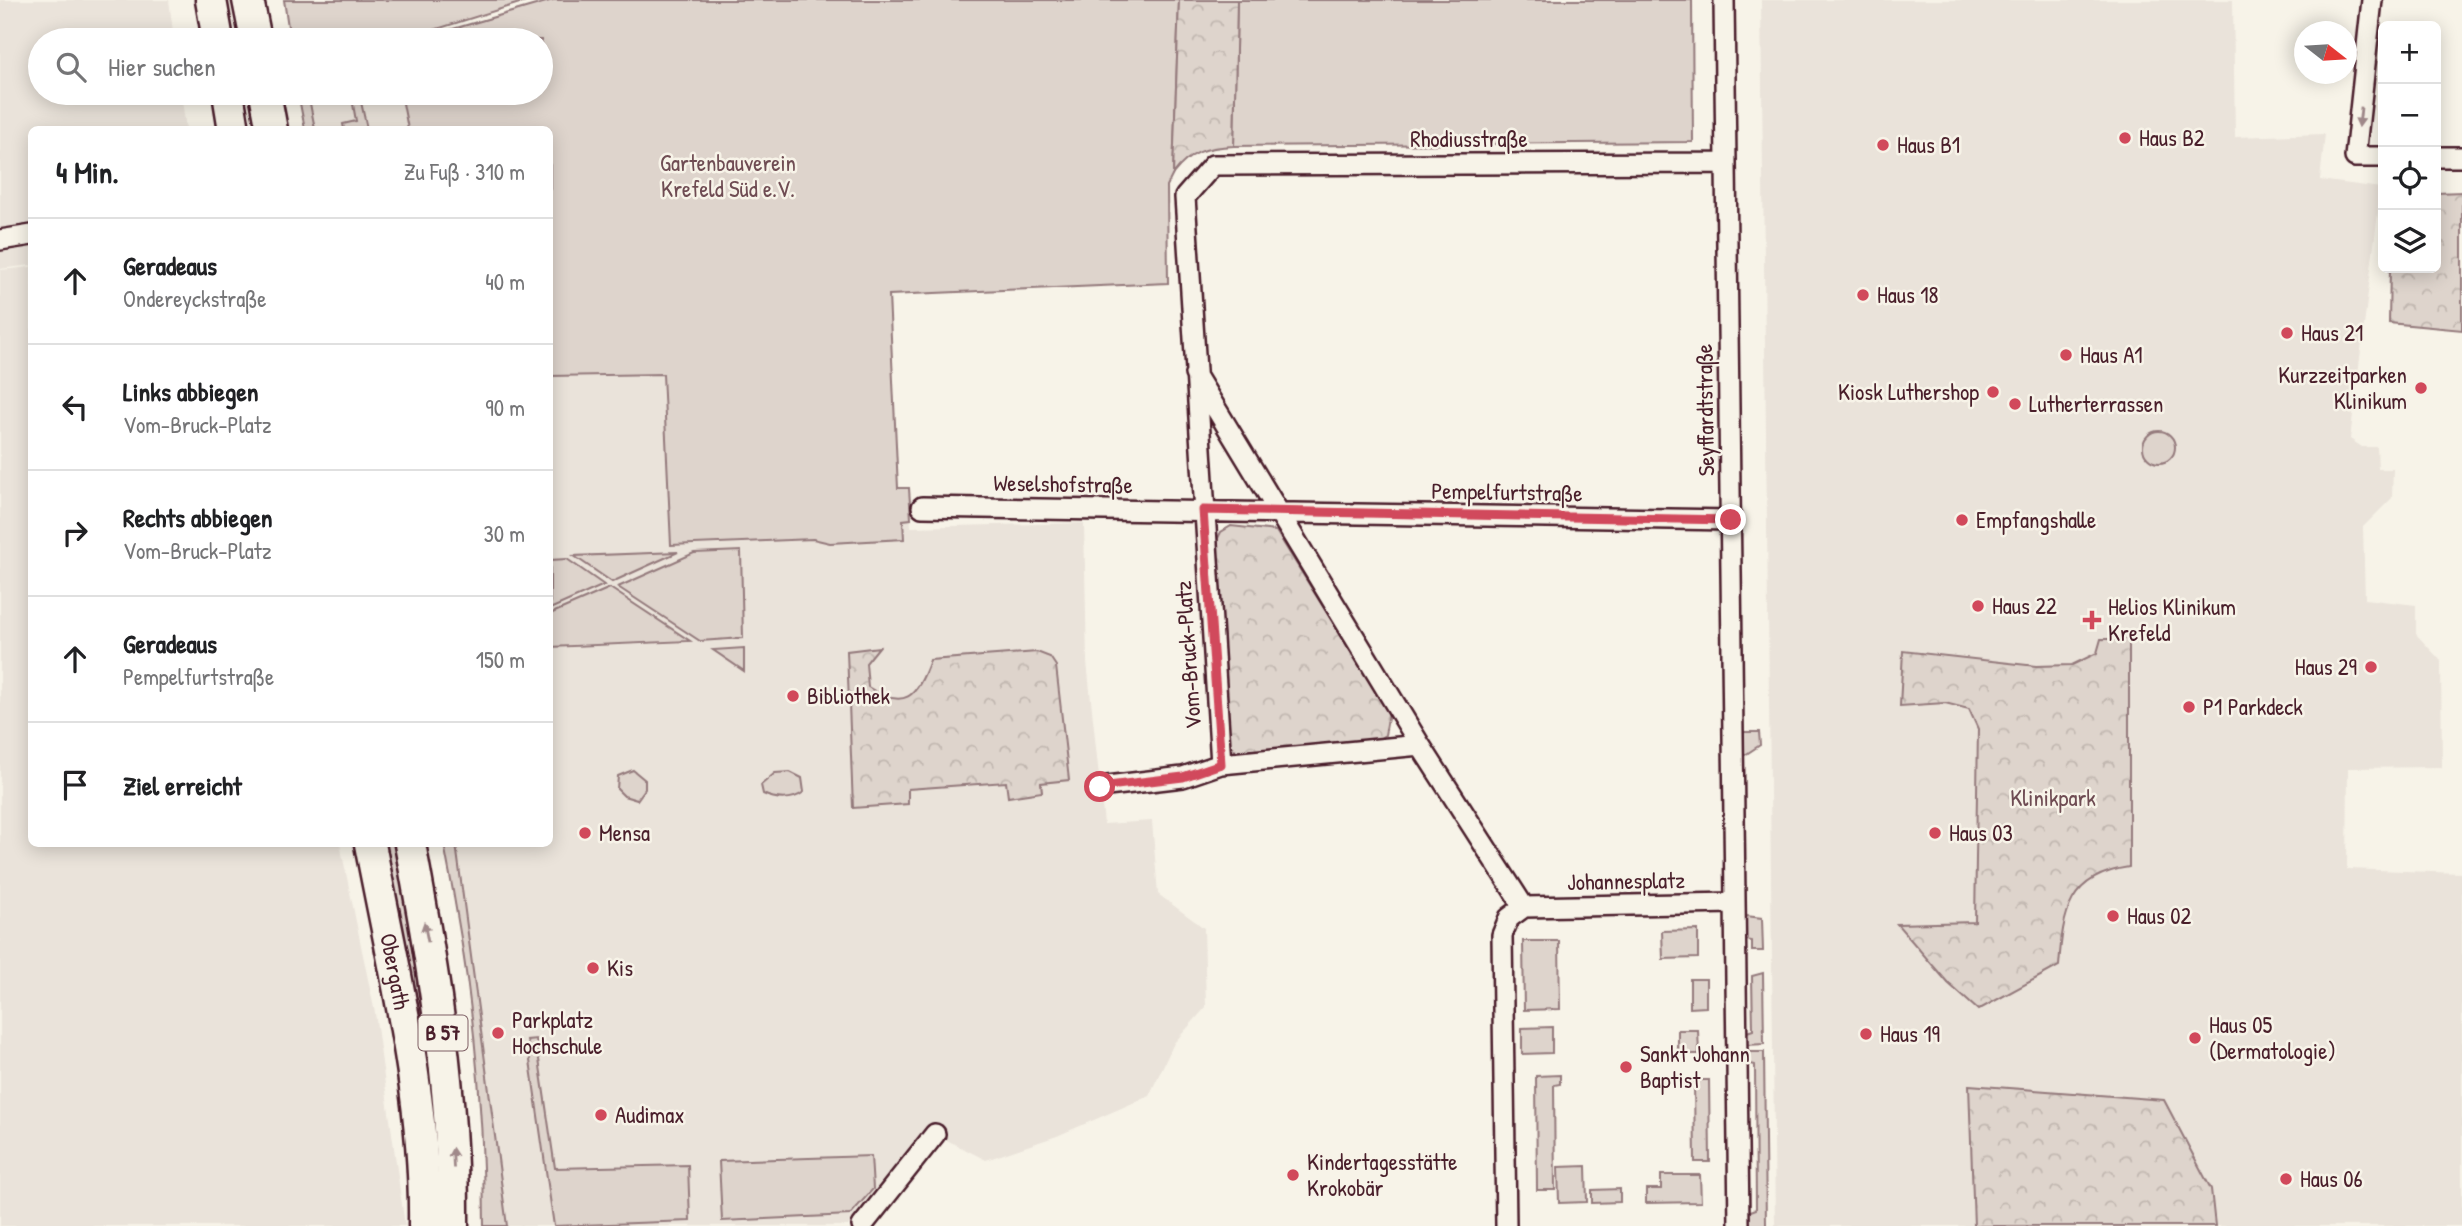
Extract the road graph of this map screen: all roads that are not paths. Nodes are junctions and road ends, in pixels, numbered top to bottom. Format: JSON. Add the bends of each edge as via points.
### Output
{"nodes":[{"id":1,"x":211,"y":0,"type":"edge"},
{"id":2,"x":248,"y":0,"type":"edge"},
{"id":3,"x":1724,"y":0,"type":"edge"},
{"id":4,"x":2372,"y":0,"type":"edge"},
{"id":5,"x":216,"y":28,"type":"edge"},
{"id":6,"x":254,"y":28,"type":"edge"},
{"id":7,"x":230,"y":105,"type":"edge"},
{"id":8,"x":267,"y":105,"type":"edge"},
{"id":9,"x":233,"y":126,"type":"edge"},
{"id":10,"x":271,"y":126,"type":"edge"},
{"id":11,"x":2378,"y":157,"type":"edge"},
{"id":12,"x":2441,"y":157,"type":"edge"},
{"id":13,"x":2462,"y":157,"type":"edge"},
{"id":14,"x":1726,"y":163,"type":"junction"},
{"id":15,"x":1213,"y":165,"type":"joint"},
{"id":16,"x":28,"y":236,"type":"edge"},
{"id":17,"x":0,"y":240,"type":"edge"},
{"id":18,"x":1194,"y":371,"type":"junction"},
{"id":19,"x":922,"y":507,"type":"dead end"},
{"id":20,"x":1203,"y":510,"type":"junction"},
{"id":21,"x":1282,"y":514,"type":"junction"},
{"id":22,"x":1731,"y":520,"type":"junction"},
{"id":23,"x":1420,"y":745,"type":"junction"},
{"id":24,"x":1221,"y":764,"type":"junction"},
{"id":25,"x":1100,"y":787,"type":"dead end"},
{"id":26,"x":371,"y":847,"type":"edge"},
{"id":27,"x":411,"y":847,"type":"edge"},
{"id":28,"x":1735,"y":904,"type":"junction"},
{"id":29,"x":1524,"y":906,"type":"junction"},
{"id":30,"x":935,"y":1133,"type":"dead end"},
{"id":31,"x":424,"y":1226,"type":"edge"},
{"id":32,"x":453,"y":1226,"type":"edge"},
{"id":33,"x":862,"y":1226,"type":"edge"},
{"id":34,"x":1506,"y":1226,"type":"edge"},
{"id":35,"x":1738,"y":1226,"type":"edge"}],
"edges":[{"from":1,"to":5,"type":"main road"},
{"from":2,"to":6,"type":"main road"},
{"from":3,"to":14,"type":"street","name":"Seyffardtstraße"},
{"from":4,"to":11,"type":"street","one_way":true,"via":[[2355,157]]},
{"from":7,"to":9,"type":"main road"},
{"from":8,"to":10,"type":"main road"},
{"from":12,"to":13,"type":"street"},
{"from":14,"to":15,"type":"street","name":"Rhodiusstraße"},
{"from":14,"to":22,"type":"street","name":"Seyffardtstraße"},
{"from":15,"to":18,"type":"street","name":"Vom-Bruck-Platz","via":[[1185,197]]},
{"from":16,"to":17,"type":"street"},
{"from":18,"to":20,"type":"street","name":"Vom-Bruck-Platz"},
{"from":18,"to":21,"type":"street"},
{"from":19,"to":20,"type":"street","name":"Weselshofstraße"},
{"from":20,"to":21,"type":"street"},
{"from":20,"to":24,"type":"street","name":"Vom-Bruck-Platz"},
{"from":21,"to":22,"type":"street","name":"Pempelfurtstraße"},
{"from":21,"to":23,"type":"street"},
{"from":22,"to":28,"type":"street","name":"Seyffardtstraße"},
{"from":23,"to":24,"type":"street"},
{"from":23,"to":29,"type":"street"},
{"from":24,"to":25,"type":"street","via":[[1183,777]]},
{"from":26,"to":31,"type":"main road","name":"Obergath","number":"B 57","via":[[415,1087],[425,1180]]},
{"from":32,"to":27,"type":"main road","name":"Obergath","number":"B 57","one_way":true,"via":[[442,1023]]},
{"from":28,"to":29,"type":"street","name":"Johannesplatz"},
{"from":28,"to":35,"type":"street"},
{"from":29,"to":34,"type":"street","via":[[1509,918],[1502,935]]},
{"from":30,"to":33,"type":"street"}]}
